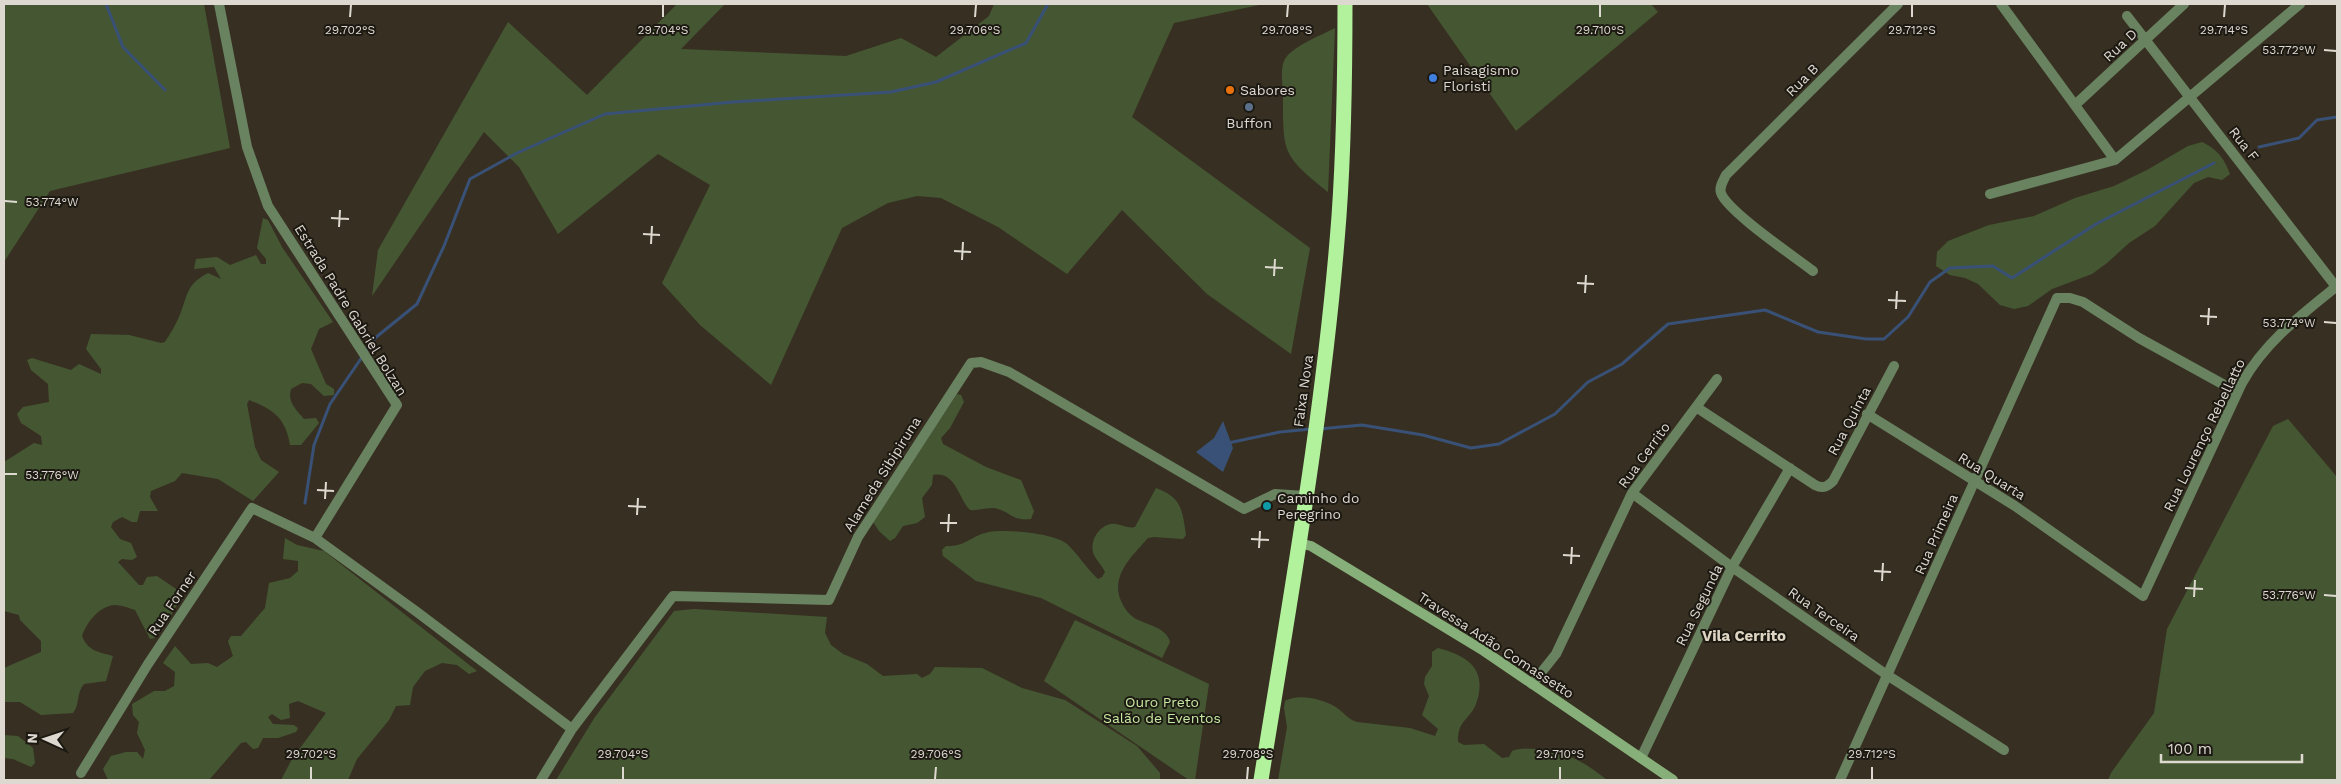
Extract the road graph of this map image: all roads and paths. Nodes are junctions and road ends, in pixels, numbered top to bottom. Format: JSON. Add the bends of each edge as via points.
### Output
{"nodes":[{"id":1,"x":219,"y":4,"type":"edge"},
{"id":2,"x":1345,"y":4,"type":"edge"},
{"id":3,"x":1898,"y":4,"type":"edge"},
{"id":4,"x":2001,"y":4,"type":"edge"},
{"id":5,"x":2184,"y":4,"type":"edge"},
{"id":6,"x":2300,"y":4,"type":"edge"},
{"id":7,"x":2127,"y":16,"type":"dead end"},
{"id":8,"x":2145,"y":40,"type":"junction"},
{"id":9,"x":2190,"y":97,"type":"junction"},
{"id":10,"x":2075,"y":105,"type":"junction"},
{"id":11,"x":2115,"y":160,"type":"junction"},
{"id":12,"x":1990,"y":194,"type":"dead end"},
{"id":13,"x":1813,"y":271,"type":"dead end"},
{"id":14,"x":2337,"y":287,"type":"edge"},
{"id":15,"x":1894,"y":366,"type":"dead end"},
{"id":16,"x":1717,"y":379,"type":"dead end"},
{"id":17,"x":2237,"y":392,"type":"junction"},
{"id":18,"x":1696,"y":407,"type":"junction"},
{"id":19,"x":1867,"y":414,"type":"junction"},
{"id":20,"x":1790,"y":468,"type":"junction"},
{"id":21,"x":1974,"y":482,"type":"junction"},
{"id":22,"x":1632,"y":493,"type":"junction"},
{"id":23,"x":1305,"y":496,"type":"junction"},
{"id":24,"x":315,"y":538,"type":"junction"},
{"id":25,"x":1298,"y":543,"type":"junction"},
{"id":26,"x":1732,"y":567,"type":"junction"},
{"id":27,"x":2142,"y":596,"type":"joint"},
{"id":28,"x":1887,"y":676,"type":"junction"},
{"id":29,"x":1532,"y":684,"type":"junction"},
{"id":30,"x":572,"y":729,"type":"junction"},
{"id":31,"x":2004,"y":750,"type":"dead end"},
{"id":32,"x":1641,"y":758,"type":"junction"},
{"id":33,"x":81,"y":773,"type":"dead end"},
{"id":34,"x":541,"y":780,"type":"edge"},
{"id":35,"x":1261,"y":780,"type":"edge"},
{"id":36,"x":1673,"y":780,"type":"edge"},
{"id":37,"x":1840,"y":780,"type":"edge"}],
"edges":[{"from":1,"to":24,"type":"street","name":"Estrada Padre Gabriel Bolzan","via":[[247,147],[268,206],[398,405]]},
{"from":2,"to":23,"type":"highway","name":"Faixa Nova","via":[[1339,216],[1326,345]]},
{"from":3,"to":13,"type":"street","name":"Rua B","via":[[1726,175],[1721,186],[1724,198],[1759,231]]},
{"from":4,"to":10,"type":"street"},
{"from":5,"to":8,"type":"street","name":"Rua D"},
{"from":6,"to":9,"type":"street"},
{"from":7,"to":8,"type":"street","name":"Rua F"},
{"from":8,"to":9,"type":"street","name":"Rua F"},
{"from":8,"to":10,"type":"street","name":"Rua D"},
{"from":9,"to":11,"type":"street"},
{"from":9,"to":14,"type":"street","name":"Rua F"},
{"from":10,"to":11,"type":"street"},
{"from":11,"to":12,"type":"street"},
{"from":14,"to":17,"type":"street","name":"Rua Lourenço Rebellatto","via":[[2269,344]]},
{"from":15,"to":19,"type":"street","name":"Rua Quinta"},
{"from":16,"to":18,"type":"street","name":"Rua Cerrito"},
{"from":17,"to":21,"type":"street","name":"Rua Primeira","via":[[2083,302],[2057,298]]},
{"from":17,"to":27,"type":"street","name":"Rua Lourenço Rebellatto"},
{"from":18,"to":20,"type":"street"},
{"from":18,"to":22,"type":"street","name":"Rua Cerrito"},
{"from":19,"to":20,"type":"street","name":"Rua Quinta","via":[[1827,487],[1820,488]]},
{"from":19,"to":21,"type":"street","name":"Rua Quarta"},
{"from":20,"to":26,"type":"street","name":"Rua Segunda"},
{"from":21,"to":27,"type":"street","name":"Rua Quarta","via":[[2015,506]]},
{"from":21,"to":28,"type":"street","name":"Rua Primeira"},
{"from":22,"to":26,"type":"street","name":"Rua Terceira"},
{"from":22,"to":29,"type":"street","name":"Rua Cerrito","via":[[1556,654]]},
{"from":23,"to":25,"type":"highway","name":"Faixa Nova"},
{"from":23,"to":30,"type":"street","name":"Alameda Sibipiruna","via":[[1275,494],[1244,509],[1008,372],[975,361],[922,436],[858,537],[829,600],[672,596]]},
{"from":24,"to":30,"type":"street"},
{"from":24,"to":33,"type":"street","name":"Rua Forner","via":[[252,508],[148,664]]},
{"from":25,"to":29,"type":"street","name":"Travessa Adão Comassetto","via":[[1311,546],[1484,651]]},
{"from":25,"to":35,"type":"highway","name":"Faixa Nova"},
{"from":26,"to":28,"type":"street","name":"Rua Terceira"},
{"from":26,"to":32,"type":"street","name":"Rua Segunda"},
{"from":28,"to":31,"type":"street","name":"Rua Terceira"},
{"from":28,"to":37,"type":"street","name":"Rua Primeira"},
{"from":29,"to":32,"type":"street","name":"Travessa Adão Comassetto"},
{"from":30,"to":34,"type":"street","name":"Alameda Sibipiruna"},
{"from":32,"to":36,"type":"street","name":"Travessa Adão Comassetto"}]}
